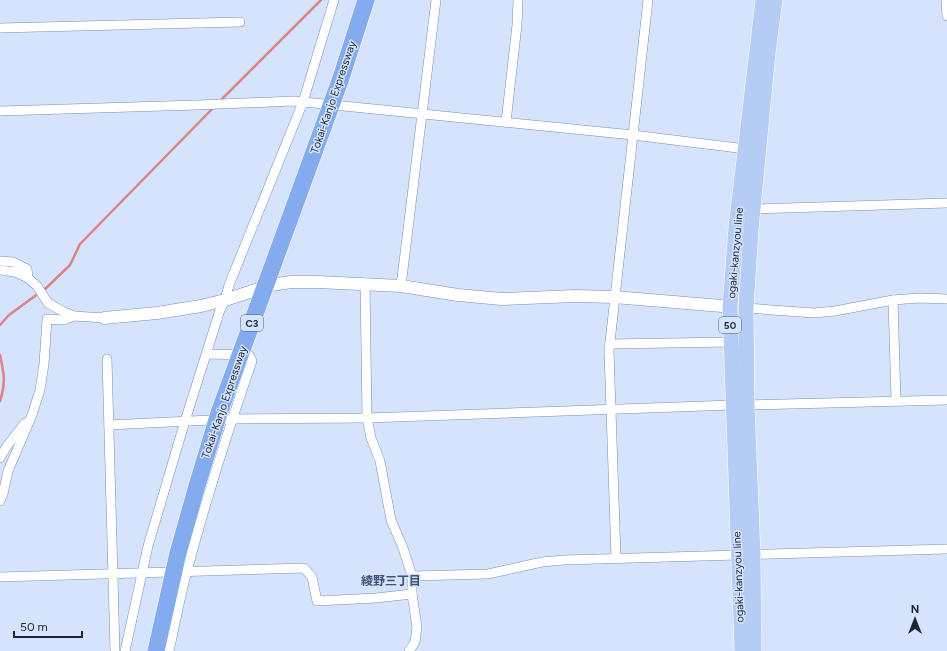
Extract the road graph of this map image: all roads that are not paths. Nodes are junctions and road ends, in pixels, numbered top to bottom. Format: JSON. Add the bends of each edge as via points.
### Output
{"nodes":[{"id":1,"x":366,"y":0,"type":"edge"},
{"id":2,"x":436,"y":0,"type":"edge"},
{"id":3,"x":518,"y":0,"type":"edge"},
{"id":4,"x":648,"y":0,"type":"edge"},
{"id":5,"x":763,"y":0,"type":"edge"},
{"id":6,"x":775,"y":0,"type":"edge"},
{"id":7,"x":946,"y":0,"type":"edge"},
{"id":8,"x":333,"y":2,"type":"edge"},
{"id":9,"x":947,"y":16,"type":"edge"},
{"id":10,"x":240,"y":22,"type":"dead end"},
{"id":11,"x":0,"y":28,"type":"edge"},
{"id":12,"x":303,"y":102,"type":"junction"},
{"id":13,"x":0,"y":111,"type":"edge"},
{"id":14,"x":422,"y":114,"type":"junction"},
{"id":15,"x":506,"y":122,"type":"junction"},
{"id":16,"x":633,"y":135,"type":"junction"},
{"id":17,"x":746,"y":150,"type":"junction"},
{"id":18,"x":947,"y":203,"type":"edge"},
{"id":19,"x":753,"y":209,"type":"junction"},
{"id":20,"x":0,"y":261,"type":"edge"},
{"id":21,"x":0,"y":270,"type":"edge"},
{"id":22,"x":28,"y":278,"type":"junction"},
{"id":23,"x":365,"y":283,"type":"junction"},
{"id":24,"x":401,"y":286,"type":"junction"},
{"id":25,"x":614,"y":296,"type":"junction"},
{"id":26,"x":947,"y":299,"type":"edge"},
{"id":27,"x":225,"y":300,"type":"junction"},
{"id":28,"x":893,"y":300,"type":"junction"},
{"id":29,"x":730,"y":307,"type":"junction"},
{"id":30,"x":746,"y":308,"type":"junction"},
{"id":31,"x":74,"y":316,"type":"junction"},
{"id":32,"x":104,"y":318,"type":"joint"},
{"id":33,"x":731,"y":342,"type":"junction"},
{"id":34,"x":610,"y":344,"type":"junction"},
{"id":35,"x":207,"y":354,"type":"junction"},
{"id":36,"x":107,"y":360,"type":"dead end"},
{"id":37,"x":947,"y":400,"type":"edge"},
{"id":38,"x":896,"y":401,"type":"junction"},
{"id":39,"x":740,"y":405,"type":"junction"},
{"id":40,"x":612,"y":410,"type":"junction"},
{"id":41,"x":32,"y":415,"type":"junction"},
{"id":42,"x":367,"y":418,"type":"junction"},
{"id":43,"x":231,"y":419,"type":"junction"},
{"id":44,"x":185,"y":421,"type":"junction"},
{"id":45,"x":109,"y":424,"type":"junction"},
{"id":46,"x":0,"y":458,"type":"edge"},
{"id":47,"x":0,"y":501,"type":"edge"},
{"id":48,"x":947,"y":548,"type":"edge"},
{"id":49,"x":753,"y":554,"type":"junction"},
{"id":50,"x":737,"y":555,"type":"junction"},
{"id":51,"x":616,"y":558,"type":"junction"},
{"id":52,"x":187,"y":572,"type":"junction"},
{"id":53,"x":142,"y":573,"type":"junction"},
{"id":54,"x":112,"y":574,"type":"junction"},
{"id":55,"x":412,"y":576,"type":"junction"},
{"id":56,"x":0,"y":577,"type":"edge"},
{"id":57,"x":412,"y":594,"type":"junction"},
{"id":58,"x":115,"y":651,"type":"edge"},
{"id":59,"x":125,"y":651,"type":"edge"},
{"id":60,"x":156,"y":651,"type":"edge"},
{"id":61,"x":169,"y":651,"type":"edge"},
{"id":62,"x":409,"y":651,"type":"edge"},
{"id":63,"x":742,"y":651,"type":"edge"},
{"id":64,"x":754,"y":651,"type":"edge"}],
"edges":[{"from":1,"to":60,"type":"highway","name":"Tokai-Kanjo Expressway","number":"C3","bridge":true,"via":[[341,78],[219,412],[178,553]]},
{"from":2,"to":14,"type":"street"},
{"from":3,"to":15,"type":"street"},
{"from":4,"to":16,"type":"street"},
{"from":5,"to":17,"type":"main road","name":"ogaki-kanzyou line","number":"50"},
{"from":6,"to":19,"type":"main road","name":"ogaki-kanzyou line","number":"50"},
{"from":7,"to":9,"type":"street"},
{"from":8,"to":12,"type":"street"},
{"from":10,"to":11,"type":"street"},
{"from":12,"to":13,"type":"street"},
{"from":12,"to":14,"type":"street"},
{"from":12,"to":27,"type":"street"},
{"from":14,"to":15,"type":"street"},
{"from":14,"to":24,"type":"street"},
{"from":15,"to":16,"type":"street"},
{"from":16,"to":17,"type":"street"},
{"from":16,"to":25,"type":"street"},
{"from":17,"to":29,"type":"main road","name":"ogaki-kanzyou line","number":"50","via":[[736,227]]},
{"from":18,"to":19,"type":"street"},
{"from":19,"to":30,"type":"main road","name":"ogaki-kanzyou line","number":"50"},
{"from":20,"to":22,"type":"street","via":[[13,262],[28,269]]},
{"from":21,"to":22,"type":"street","via":[[15,272]]},
{"from":22,"to":31,"type":"street","via":[[37,286],[48,303]]},
{"from":23,"to":24,"type":"street"},
{"from":23,"to":27,"type":"street","via":[[291,282],[271,285]]},
{"from":23,"to":42,"type":"street"},
{"from":24,"to":25,"type":"street","via":[[502,299]]},
{"from":25,"to":29,"type":"street"},
{"from":25,"to":34,"type":"street"},
{"from":26,"to":28,"type":"street"},
{"from":27,"to":32,"type":"street","via":[[157,313]]},
{"from":27,"to":35,"type":"street"},
{"from":28,"to":30,"type":"street","via":[[814,313]]},
{"from":28,"to":38,"type":"street"},
{"from":29,"to":30,"type":"street"},
{"from":29,"to":33,"type":"main road","name":"ogaki-kanzyou line","number":"50"},
{"from":30,"to":39,"type":"main road","name":"ogaki-kanzyou line","number":"50"},
{"from":31,"to":32,"type":"street"},
{"from":31,"to":41,"type":"street","via":[[64,320],[47,319],[40,390]]},
{"from":33,"to":34,"type":"street"},
{"from":33,"to":39,"type":"main road","name":"ogaki-kanzyou line","number":"50"},
{"from":34,"to":40,"type":"street"},
{"from":35,"to":43,"type":"street","via":[[250,355],[252,361]]},
{"from":35,"to":44,"type":"street"},
{"from":36,"to":45,"type":"street"},
{"from":37,"to":38,"type":"street"},
{"from":38,"to":39,"type":"street"},
{"from":39,"to":40,"type":"street"},
{"from":39,"to":49,"type":"main road","name":"ogaki-kanzyou line","number":"50"},
{"from":39,"to":50,"type":"main road","name":"ogaki-kanzyou line","number":"50"},
{"from":40,"to":42,"type":"street"},
{"from":40,"to":51,"type":"street"},
{"from":41,"to":46,"type":"street"},
{"from":41,"to":47,"type":"street","via":[[8,471]]},
{"from":42,"to":43,"type":"street"},
{"from":42,"to":55,"type":"street","via":[[380,462],[391,520]]},
{"from":43,"to":44,"type":"street"},
{"from":43,"to":52,"type":"street"},
{"from":44,"to":45,"type":"street"},
{"from":44,"to":53,"type":"street"},
{"from":45,"to":54,"type":"street"},
{"from":48,"to":49,"type":"street"},
{"from":49,"to":50,"type":"street"},
{"from":49,"to":64,"type":"main road","name":"ogaki-kanzyou line","number":"50"},
{"from":50,"to":51,"type":"street"},
{"from":50,"to":63,"type":"main road","name":"ogaki-kanzyou line","number":"50"},
{"from":51,"to":55,"type":"street","via":[[542,562],[488,574]]},
{"from":52,"to":53,"type":"street"},
{"from":52,"to":57,"type":"street","via":[[304,568],[312,577],[317,601]]},
{"from":52,"to":61,"type":"street"},
{"from":53,"to":54,"type":"street"},
{"from":53,"to":59,"type":"street"},
{"from":54,"to":56,"type":"street"},
{"from":54,"to":58,"type":"street"},
{"from":55,"to":57,"type":"street"},
{"from":57,"to":62,"type":"street","via":[[417,627],[415,642]]}]}
